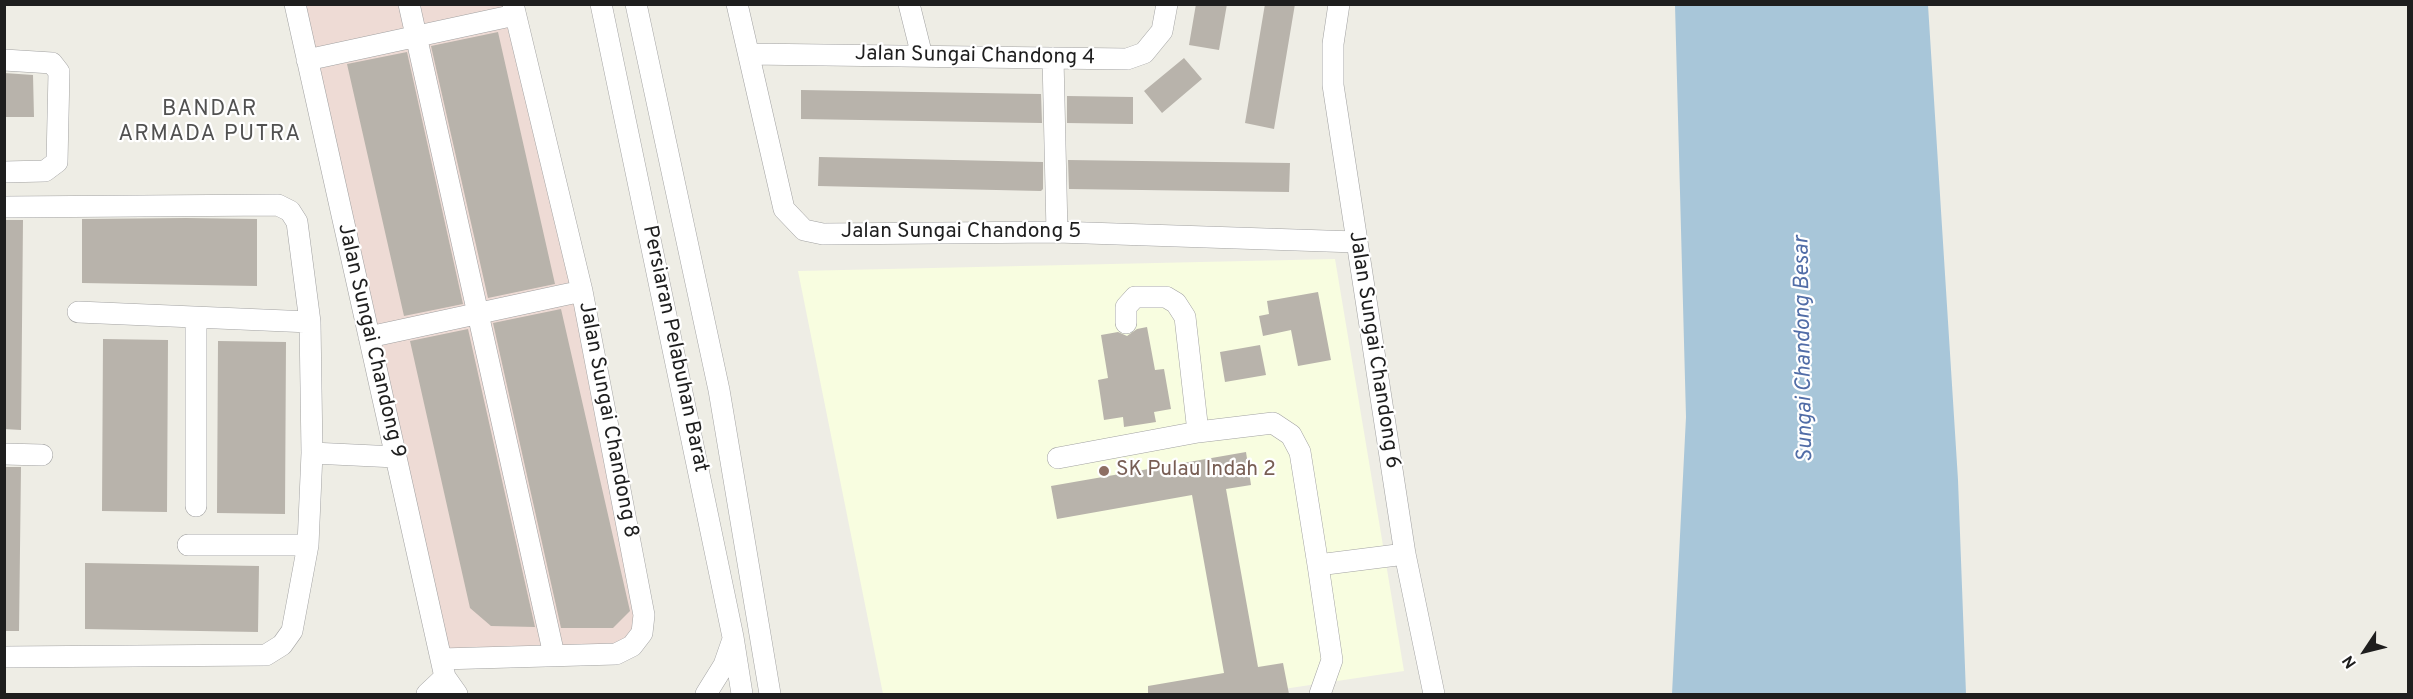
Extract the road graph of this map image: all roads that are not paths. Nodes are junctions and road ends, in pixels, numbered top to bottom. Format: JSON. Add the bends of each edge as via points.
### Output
{"nodes":[{"id":1,"x":295,"y":4,"type":"edge"},
{"id":2,"x":409,"y":4,"type":"edge"},
{"id":3,"x":601,"y":4,"type":"edge"},
{"id":4,"x":636,"y":4,"type":"edge"},
{"id":5,"x":737,"y":4,"type":"edge"},
{"id":6,"x":909,"y":4,"type":"edge"},
{"id":7,"x":1167,"y":4,"type":"edge"},
{"id":8,"x":1339,"y":4,"type":"edge"},
{"id":9,"x":514,"y":10,"type":"edge"},
{"id":10,"x":416,"y":36,"type":"junction"},
{"id":11,"x":749,"y":54,"type":"junction"},
{"id":12,"x":922,"y":56,"type":"junction"},
{"id":13,"x":1053,"y":58,"type":"junction"},
{"id":14,"x":4,"y":60,"type":"edge"},
{"id":15,"x":307,"y":60,"type":"junction"},
{"id":16,"x":656,"y":97,"type":"junction"},
{"id":17,"x":623,"y":100,"type":"junction"},
{"id":18,"x":4,"y":172,"type":"edge"},
{"id":19,"x":4,"y":207,"type":"edge"},
{"id":20,"x":1057,"y":232,"type":"junction"},
{"id":21,"x":1356,"y":242,"type":"junction"},
{"id":22,"x":582,"y":291,"type":"junction"},
{"id":23,"x":78,"y":312,"type":"dead end"},
{"id":24,"x":478,"y":314,"type":"junction"},
{"id":25,"x":196,"y":318,"type":"junction"},
{"id":26,"x":310,"y":322,"type":"junction"},
{"id":27,"x":1126,"y":323,"type":"dead end"},
{"id":28,"x":369,"y":337,"type":"junction"},
{"id":29,"x":1198,"y":432,"type":"junction"},
{"id":30,"x":312,"y":453,"type":"junction"},
{"id":31,"x":4,"y":454,"type":"edge"},
{"id":32,"x":42,"y":454,"type":"dead end"},
{"id":33,"x":396,"y":457,"type":"junction"},
{"id":34,"x":1058,"y":458,"type":"dead end"},
{"id":35,"x":196,"y":506,"type":"dead end"},
{"id":36,"x":188,"y":545,"type":"dead end"},
{"id":37,"x":308,"y":545,"type":"junction"},
{"id":38,"x":1405,"y":554,"type":"junction"},
{"id":39,"x":1318,"y":565,"type":"junction"},
{"id":40,"x":733,"y":638,"type":"junction"},
{"id":41,"x":554,"y":655,"type":"junction"},
{"id":42,"x":4,"y":657,"type":"edge"},
{"id":43,"x":443,"y":668,"type":"junction"},
{"id":44,"x":428,"y":694,"type":"edge"},
{"id":45,"x":457,"y":694,"type":"edge"},
{"id":46,"x":706,"y":694,"type":"edge"},
{"id":47,"x":742,"y":694,"type":"edge"},
{"id":48,"x":770,"y":694,"type":"edge"},
{"id":49,"x":1320,"y":694,"type":"edge"},
{"id":50,"x":1434,"y":694,"type":"edge"}],
"edges":[{"from":1,"to":15,"type":"street","name":"Jalan Sungai Chandong 9"},
{"from":2,"to":10,"type":"street"},
{"from":3,"to":17,"type":"street","name":"Persiaran Pelabuhan Barat"},
{"from":4,"to":16,"type":"street","name":"Persiaran Pelabuhan Barat"},
{"from":5,"to":11,"type":"street","name":"Jalan Sungai Chandong 5"},
{"from":6,"to":12,"type":"street"},
{"from":7,"to":13,"type":"street","name":"Jalan Sungai Chandong 4","via":[[1162,31],[1144,53],[1127,59]]},
{"from":8,"to":21,"type":"street","name":"Jalan Sungai Chandong 6","via":[[1333,44],[1333,85]]},
{"from":9,"to":10,"type":"street"},
{"from":9,"to":22,"type":"street","name":"Jalan Sungai Chandong 8"},
{"from":10,"to":15,"type":"street"},
{"from":10,"to":24,"type":"street"},
{"from":11,"to":12,"type":"street","name":"Jalan Sungai Chandong 4"},
{"from":11,"to":20,"type":"street","name":"Jalan Sungai Chandong 5","via":[[784,209],[804,230],[823,234]]},
{"from":12,"to":13,"type":"street","name":"Jalan Sungai Chandong 4"},
{"from":13,"to":20,"type":"street"},
{"from":14,"to":18,"type":"street","via":[[52,63],[59,72],[57,162],[45,171]]},
{"from":15,"to":28,"type":"street","name":"Jalan Sungai Chandong 9"},
{"from":16,"to":17,"type":"street","via":[[646,104]]},
{"from":16,"to":48,"type":"street","name":"Persiaran Pelabuhan Barat","via":[[719,390]]},
{"from":17,"to":40,"type":"street","name":"Persiaran Pelabuhan Barat"},
{"from":19,"to":26,"type":"street","via":[[278,205],[290,211],[297,222]]},
{"from":20,"to":21,"type":"street","name":"Jalan Sungai Chandong 5"},
{"from":21,"to":38,"type":"street","name":"Jalan Sungai Chandong 6"},
{"from":22,"to":24,"type":"street"},
{"from":22,"to":41,"type":"street","name":"Jalan Sungai Chandong 8","via":[[644,615],[642,633],[632,646],[616,654]]},
{"from":23,"to":25,"type":"street"},
{"from":24,"to":28,"type":"street"},
{"from":24,"to":41,"type":"street"},
{"from":25,"to":26,"type":"street"},
{"from":25,"to":35,"type":"street"},
{"from":26,"to":30,"type":"street"},
{"from":27,"to":29,"type":"street","via":[[1126,307],[1135,297],[1166,297],[1176,303],[1185,318]]},
{"from":28,"to":33,"type":"street","name":"Jalan Sungai Chandong 9"},
{"from":29,"to":34,"type":"street"},
{"from":29,"to":39,"type":"street","via":[[1273,423],[1291,435],[1300,452]]},
{"from":30,"to":33,"type":"street"},
{"from":30,"to":37,"type":"street"},
{"from":31,"to":32,"type":"street"},
{"from":33,"to":43,"type":"street","name":"Jalan Sungai Chandong 9"},
{"from":36,"to":37,"type":"street"},
{"from":37,"to":42,"type":"street","via":[[292,631],[282,645],[266,655]]},
{"from":38,"to":39,"type":"street"},
{"from":38,"to":50,"type":"street","name":"Jalan Sungai Chandong 6"},
{"from":39,"to":49,"type":"street","via":[[1332,660]]},
{"from":40,"to":46,"type":"street","via":[[724,665]]},
{"from":40,"to":47,"type":"street","name":"Persiaran Pelabuhan Barat"},
{"from":41,"to":43,"type":"street","name":"Jalan Sungai Chandong 8"},
{"from":43,"to":44,"type":"street"},
{"from":43,"to":45,"type":"street","name":"Jalan Sungai Chandong 9"}]}
